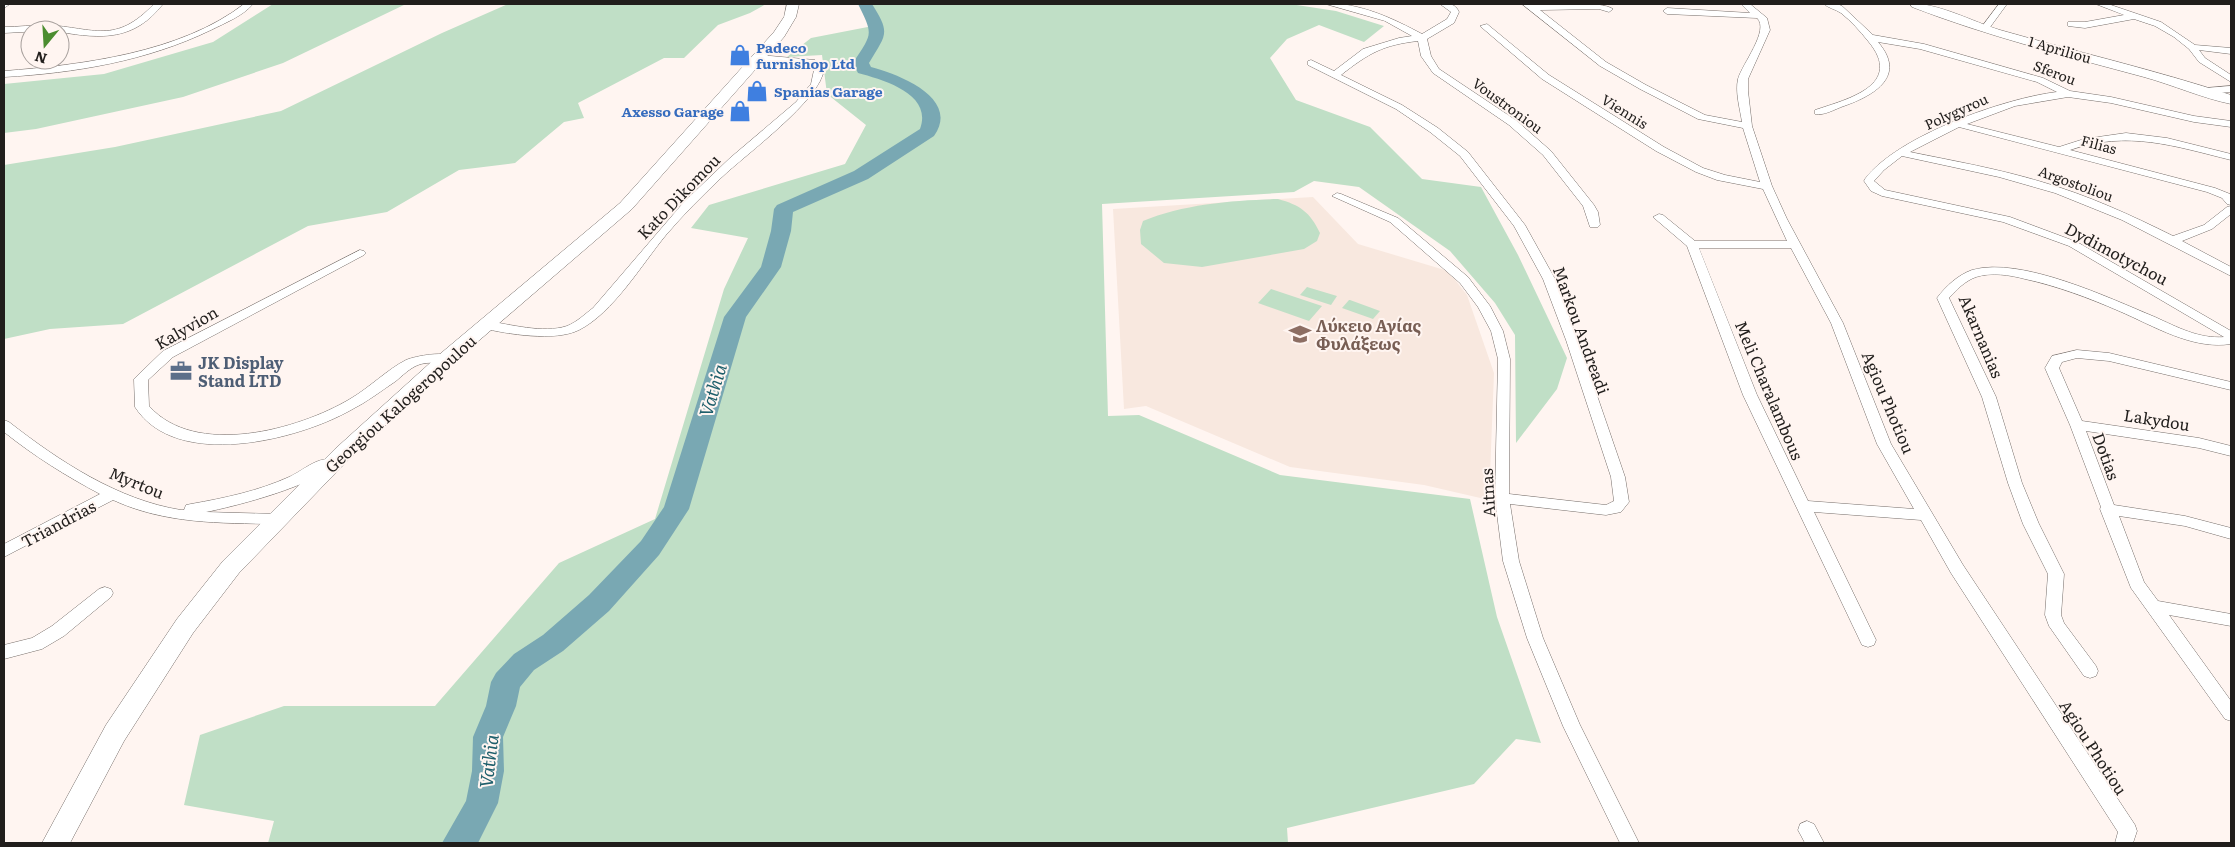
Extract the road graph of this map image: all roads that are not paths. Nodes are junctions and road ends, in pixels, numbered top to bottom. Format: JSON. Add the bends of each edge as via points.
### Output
{"nodes":[{"id":1,"x":159,"y":4,"type":"edge"},
{"id":2,"x":249,"y":4,"type":"edge"},
{"id":3,"x":793,"y":4,"type":"edge"},
{"id":4,"x":1330,"y":4,"type":"edge"},
{"id":5,"x":1444,"y":4,"type":"edge"},
{"id":6,"x":1745,"y":4,"type":"edge"},
{"id":7,"x":1828,"y":4,"type":"edge"},
{"id":8,"x":1916,"y":4,"type":"edge"},
{"id":9,"x":2003,"y":4,"type":"edge"},
{"id":10,"x":2100,"y":4,"type":"edge"},
{"id":11,"x":1530,"y":6,"type":"edge"},
{"id":12,"x":1609,"y":9,"type":"dead end"},
{"id":13,"x":1667,"y":11,"type":"dead end"},
{"id":14,"x":1760,"y":16,"type":"junction"},
{"id":15,"x":2135,"y":16,"type":"junction"},
{"id":16,"x":2071,"y":24,"type":"dead end"},
{"id":17,"x":1484,"y":26,"type":"dead end"},
{"id":18,"x":1985,"y":28,"type":"junction"},
{"id":19,"x":4,"y":30,"type":"edge"},
{"id":20,"x":1422,"y":38,"type":"junction"},
{"id":21,"x":1872,"y":38,"type":"junction"},
{"id":22,"x":2192,"y":46,"type":"junction"},
{"id":23,"x":2231,"y":51,"type":"edge"},
{"id":24,"x":759,"y":58,"type":"junction"},
{"id":25,"x":1311,"y":63,"type":"dead end"},
{"id":26,"x":4,"y":74,"type":"edge"},
{"id":27,"x":1335,"y":75,"type":"junction"},
{"id":28,"x":2231,"y":78,"type":"edge"},
{"id":29,"x":2231,"y":89,"type":"edge"},
{"id":30,"x":2206,"y":91,"type":"junction"},
{"id":31,"x":2068,"y":94,"type":"junction"},
{"id":32,"x":2231,"y":100,"type":"edge"},
{"id":33,"x":1818,"y":112,"type":"dead end"},
{"id":34,"x":1957,"y":124,"type":"junction"},
{"id":35,"x":2231,"y":124,"type":"edge"},
{"id":36,"x":1747,"y":126,"type":"junction"},
{"id":37,"x":2061,"y":150,"type":"junction"},
{"id":38,"x":1901,"y":153,"type":"junction"},
{"id":39,"x":2231,"y":157,"type":"edge"},
{"id":40,"x":1869,"y":181,"type":"joint"},
{"id":41,"x":1767,"y":186,"type":"junction"},
{"id":42,"x":1337,"y":196,"type":"dead end"},
{"id":43,"x":2231,"y":202,"type":"edge"},
{"id":44,"x":2231,"y":209,"type":"edge"},
{"id":45,"x":1659,"y":217,"type":"dead end"},
{"id":46,"x":1594,"y":225,"type":"dead end"},
{"id":47,"x":2174,"y":240,"type":"junction"},
{"id":48,"x":1692,"y":244,"type":"junction"},
{"id":49,"x":1796,"y":245,"type":"junction"},
{"id":50,"x":360,"y":252,"type":"dead end"},
{"id":51,"x":2231,"y":272,"type":"edge"},
{"id":52,"x":486,"y":325,"type":"junction"},
{"id":53,"x":2231,"y":336,"type":"edge"},
{"id":54,"x":2231,"y":340,"type":"edge"},
{"id":55,"x":447,"y":358,"type":"junction"},
{"id":56,"x":2231,"y":386,"type":"edge"},
{"id":57,"x":4,"y":425,"type":"edge"},
{"id":58,"x":2076,"y":425,"type":"junction"},
{"id":59,"x":2231,"y":450,"type":"edge"},
{"id":60,"x":342,"y":454,"type":"junction"},
{"id":61,"x":112,"y":494,"type":"junction"},
{"id":62,"x":1502,"y":498,"type":"junction"},
{"id":63,"x":1804,"y":506,"type":"junction"},
{"id":64,"x":2107,"y":509,"type":"junction"},
{"id":65,"x":168,"y":513,"type":"junction"},
{"id":66,"x":1926,"y":515,"type":"junction"},
{"id":67,"x":276,"y":520,"type":"junction"},
{"id":68,"x":2231,"y":533,"type":"edge"},
{"id":69,"x":4,"y":551,"type":"edge"},
{"id":70,"x":105,"y":593,"type":"dead end"},
{"id":71,"x":2151,"y":606,"type":"junction"},
{"id":72,"x":2231,"y":620,"type":"edge"},
{"id":73,"x":1868,"y":640,"type":"dead end"},
{"id":74,"x":4,"y":652,"type":"edge"},
{"id":75,"x":2090,"y":671,"type":"dead end"},
{"id":76,"x":2231,"y":714,"type":"edge"},
{"id":77,"x":56,"y":843,"type":"edge"},
{"id":78,"x":1630,"y":843,"type":"edge"},
{"id":79,"x":2124,"y":843,"type":"edge"}],
"edges":[{"from":1,"to":19,"type":"street","via":[[130,27],[109,34],[45,28]]},
{"from":2,"to":26,"type":"street","via":[[191,37],[161,48],[73,68]]},
{"from":3,"to":24,"type":"street","name":"Georgiou Kalogeropoulou","via":[[790,17]]},
{"from":4,"to":20,"type":"street","via":[[1388,18]]},
{"from":5,"to":20,"type":"street","via":[[1455,12],[1451,21]]},
{"from":6,"to":14,"type":"street"},
{"from":7,"to":21,"type":"street","via":[[1839,7]]},
{"from":8,"to":18,"type":"street","name":"1 Apriliou"},
{"from":9,"to":18,"type":"street"},
{"from":10,"to":15,"type":"street"},
{"from":11,"to":12,"type":"street","via":[[1599,6]]},
{"from":11,"to":36,"type":"street","via":[[1603,64],[1643,88],[1702,118]]},
{"from":13,"to":14,"type":"street"},
{"from":14,"to":36,"type":"street","name":"Agiou Photiou","via":[[1766,30],[1743,79]]},
{"from":15,"to":16,"type":"street","via":[[2085,25]]},
{"from":15,"to":22,"type":"street","via":[[2158,24]]},
{"from":17,"to":41,"type":"street","name":"Viennis","via":[[1528,64],[1692,168],[1721,179]]},
{"from":18,"to":30,"type":"street","name":"1 Apriliou"},
{"from":20,"to":27,"type":"street","via":[[1402,40],[1366,51]]},
{"from":20,"to":46,"type":"street","name":"Voustroniou","via":[[1426,56],[1436,71],[1513,123],[1547,152],[1588,204]]},
{"from":21,"to":31,"type":"street","name":"Sferou","via":[[1921,46],[2040,80]]},
{"from":21,"to":33,"type":"street","via":[[1886,60],[1884,75],[1875,89]]},
{"from":22,"to":23,"type":"street"},
{"from":22,"to":28,"type":"street","via":[[2202,60]]},
{"from":24,"to":52,"type":"street","name":"Georgiou Kalogeropoulou","via":[[626,206]]},
{"from":24,"to":52,"type":"street","name":"Kato Dikomou","via":[[812,62],[819,69],[819,77],[804,98],[724,169],[673,220],[595,314],[574,328],[551,332]]},
{"from":25,"to":27,"type":"street","name":"Markou Andreadi"},
{"from":27,"to":62,"type":"street","name":"Markou Andreadi","via":[[1399,107],[1464,154],[1519,225],[1549,279],[1618,477],[1622,502],[1616,508],[1606,510]]},
{"from":29,"to":30,"type":"street"},
{"from":30,"to":32,"type":"street","name":"1 Apriliou"},
{"from":31,"to":34,"type":"street","name":"Polygyrou","via":[[2001,106]]},
{"from":31,"to":35,"type":"street","name":"Sferou"},
{"from":34,"to":37,"type":"street","name":"Filias"},
{"from":34,"to":38,"type":"street","name":"Polygyrou"},
{"from":36,"to":41,"type":"street","name":"Agiou Photiou"},
{"from":37,"to":39,"type":"street","via":[[2076,143],[2135,134]]},
{"from":37,"to":43,"type":"street","name":"Filias","via":[[2211,190],[2226,196]]},
{"from":38,"to":40,"type":"street","name":"Polygyrou","via":[[1877,168]]},
{"from":38,"to":47,"type":"street","name":"Argostoliou","via":[[2058,190]]},
{"from":40,"to":53,"type":"street","name":"Dydimotychou","via":[[1882,193],[2006,219],[2073,244]]},
{"from":41,"to":49,"type":"street","name":"Agiou Photiou"},
{"from":42,"to":62,"type":"street","name":"Aitnas","via":[[1394,220],[1464,280],[1484,306],[1497,331],[1504,359]]},
{"from":44,"to":47,"type":"street","via":[[2208,227]]},
{"from":45,"to":48,"type":"street"},
{"from":47,"to":51,"type":"street","name":"Argostoliou"},
{"from":48,"to":49,"type":"street"},
{"from":48,"to":63,"type":"street","name":"Meli Charalambous","via":[[1750,395]]},
{"from":49,"to":66,"type":"street","name":"Agiou Photiou","via":[[1837,323],[1884,444]]},
{"from":50,"to":55,"type":"street","name":"Kalyvion","via":[[168,354],[141,379],[142,408],[156,421],[175,431],[226,440],[258,437],[292,430],[336,413],[411,363]]},
{"from":52,"to":55,"type":"street","name":"Georgiou Kalogeropoulou"},
{"from":54,"to":75,"type":"street","name":"Akarnanias","via":[[2221,343],[2198,340],[2086,293],[2029,276],[1987,271],[1975,273],[1953,286],[1944,298],[1989,397],[2015,483],[2056,574],[2053,615],[2057,626]]},
{"from":55,"to":60,"type":"street","name":"Georgiou Kalogeropoulou"},
{"from":56,"to":58,"type":"street","name":"Dotias","via":[[2109,357],[2077,354],[2057,359],[2052,368]]},
{"from":57,"to":61,"type":"street","name":"Myrtou"},
{"from":58,"to":59,"type":"street","name":"Lakydou"},
{"from":58,"to":64,"type":"street","name":"Dotias"},
{"from":60,"to":65,"type":"street","via":[[275,490],[229,503]]},
{"from":60,"to":67,"type":"street","name":"Georgiou Kalogeropoulou"},
{"from":61,"to":65,"type":"street","name":"Myrtou"},
{"from":61,"to":69,"type":"street","name":"Triandrias"},
{"from":62,"to":78,"type":"street","name":"Aitnas","via":[[1511,561],[1535,638],[1572,726]]},
{"from":63,"to":66,"type":"street"},
{"from":63,"to":73,"type":"street","name":"Meli Charalambous"},
{"from":64,"to":68,"type":"street"},
{"from":64,"to":71,"type":"street","name":"Dotias","via":[[2137,584]]},
{"from":65,"to":67,"type":"street","name":"Myrtou"},
{"from":66,"to":79,"type":"street","name":"Agiou Photiou","via":[[1957,569],[2128,831]]},
{"from":67,"to":77,"type":"street","name":"Georgiou Kalogeropoulou","via":[[231,567],[185,626],[115,733]]},
{"from":70,"to":74,"type":"street","via":[[58,632],[36,644]]},
{"from":71,"to":72,"type":"street"},
{"from":71,"to":76,"type":"street","name":"Dotias"}]}
